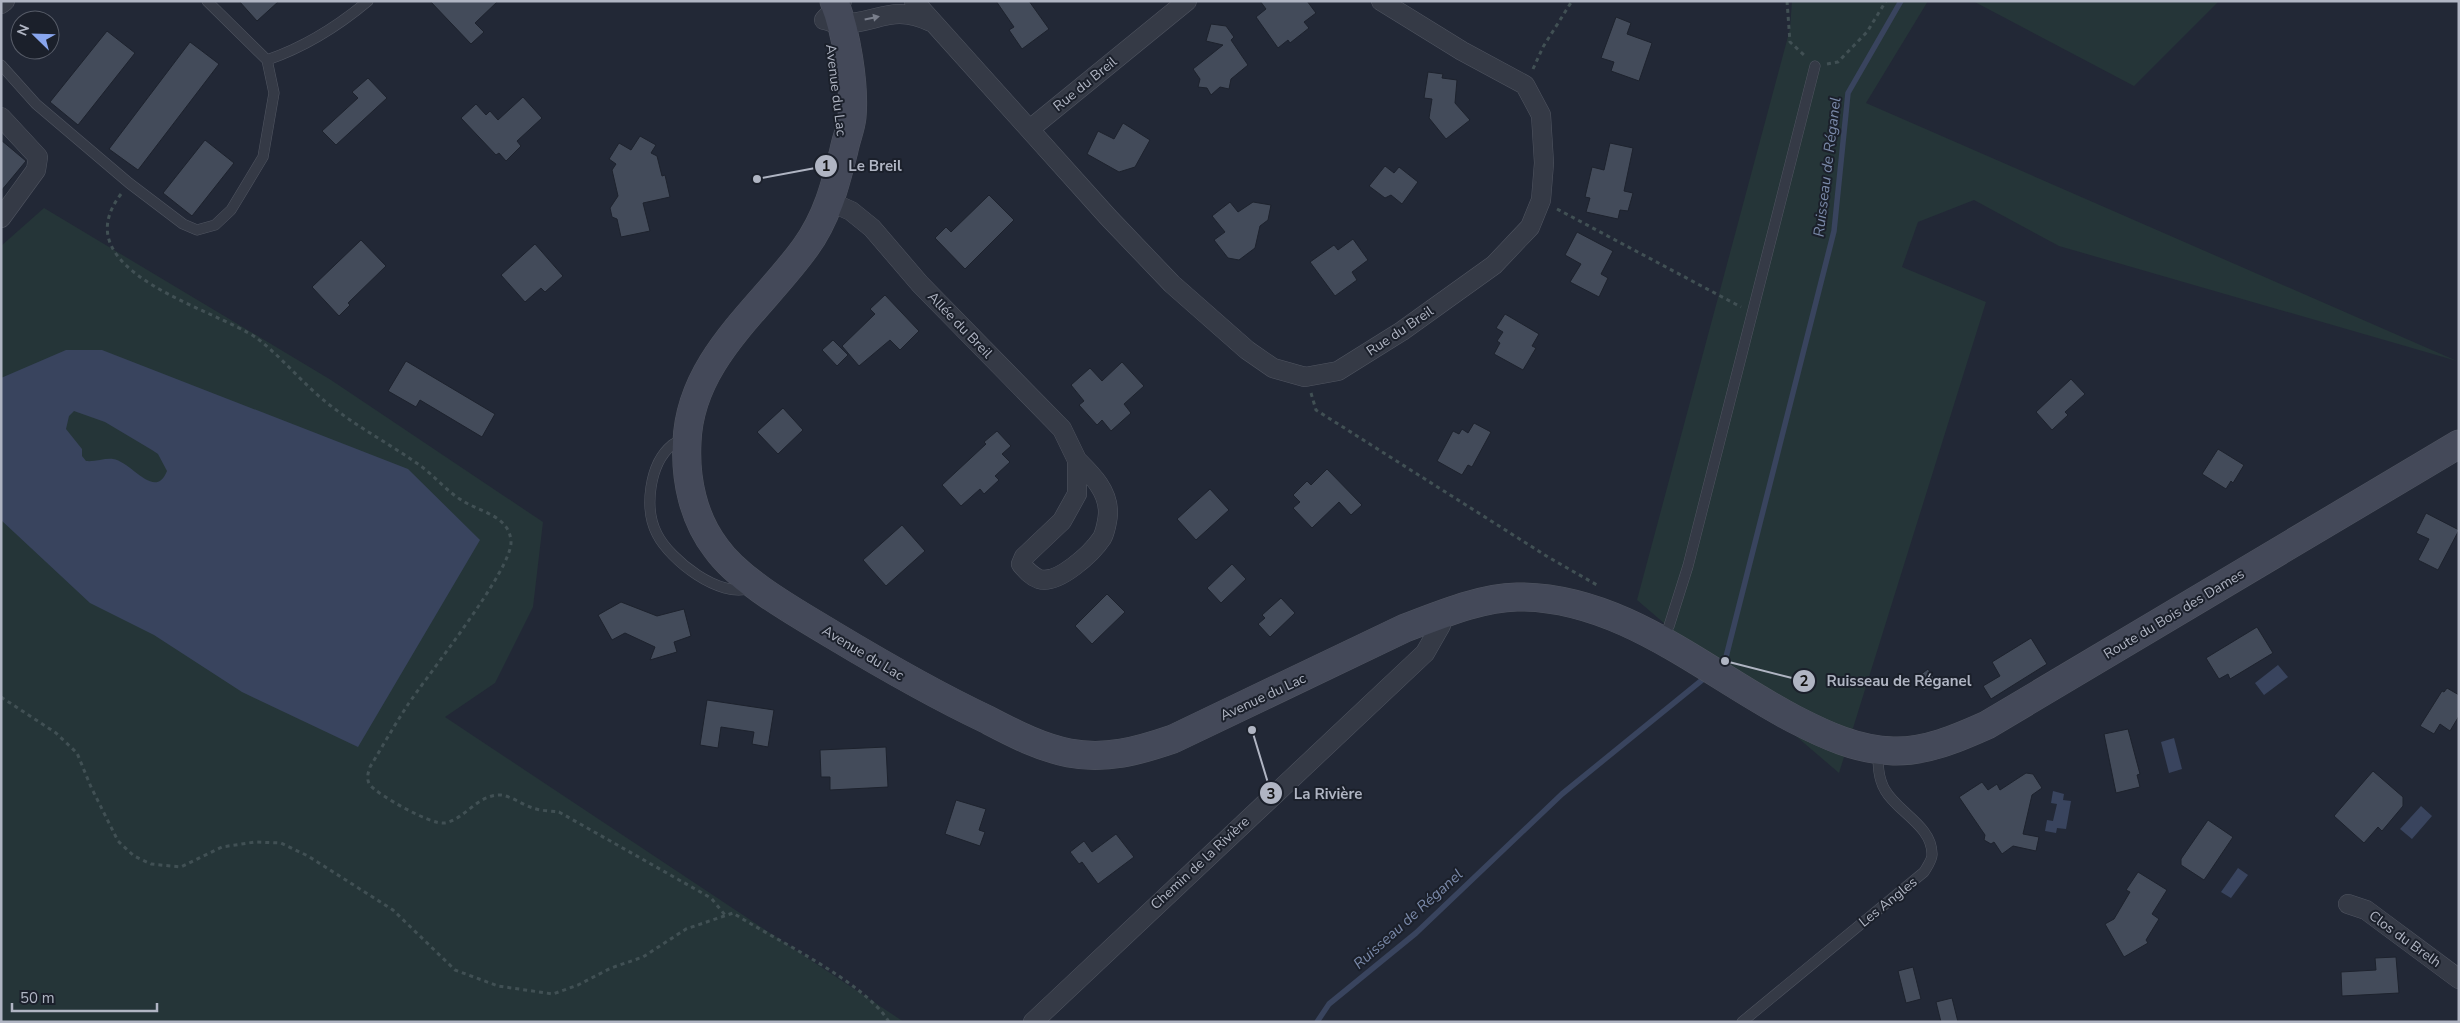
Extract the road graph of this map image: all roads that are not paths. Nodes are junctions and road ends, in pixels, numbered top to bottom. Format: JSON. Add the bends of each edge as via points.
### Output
{"nodes":[{"id":1,"x":5,"y":1,"type":"edge"},
{"id":2,"x":206,"y":1,"type":"edge"},
{"id":3,"x":368,"y":1,"type":"edge"},
{"id":4,"x":914,"y":1,"type":"edge"},
{"id":5,"x":1187,"y":1,"type":"edge"},
{"id":6,"x":1381,"y":1,"type":"edge"},
{"id":7,"x":1,"y":4,"type":"edge"},
{"id":8,"x":832,"y":9,"type":"edge"},
{"id":9,"x":934,"y":24,"type":"junction"},
{"id":10,"x":267,"y":60,"type":"junction"},
{"id":11,"x":1,"y":65,"type":"edge"},
{"id":12,"x":1815,"y":66,"type":"road end"},
{"id":13,"x":1,"y":117,"type":"edge"},
{"id":14,"x":1030,"y":129,"type":"junction"},
{"id":15,"x":831,"y":202,"type":"junction"},
{"id":16,"x":1,"y":218,"type":"edge"},
{"id":17,"x":687,"y":439,"type":"junction"},
{"id":18,"x":2459,"y":444,"type":"edge"},
{"id":19,"x":1077,"y":460,"type":"junction"},
{"id":20,"x":758,"y":586,"type":"junction"},
{"id":21,"x":1441,"y":614,"type":"junction"},
{"id":22,"x":1661,"y":640,"type":"junction"},
{"id":23,"x":1878,"y":749,"type":"junction"},
{"id":24,"x":2348,"y":904,"type":"dead end"},
{"id":25,"x":2459,"y":979,"type":"edge"},
{"id":26,"x":1033,"y":1022,"type":"edge"},
{"id":27,"x":1742,"y":1022,"type":"edge"}],
"edges":[{"from":1,"to":7,"type":"street"},
{"from":2,"to":10,"type":"lane"},
{"from":3,"to":10,"type":"lane","via":[[341,24],[304,45]]},
{"from":4,"to":9,"type":"street","name":"Rue du Breil"},
{"from":5,"to":14,"type":"street","name":"Rue du Breil"},
{"from":6,"to":14,"type":"street","name":"Rue du Breil","via":[[1525,85],[1541,115],[1544,163],[1541,200],[1530,227],[1494,265],[1402,332],[1338,371],[1305,377],[1273,368],[1247,350],[1172,284]]},
{"from":8,"to":9,"type":"street","name":"Rue du Breil","one_way":true,"via":[[916,15]]},
{"from":8,"to":15,"type":"street","name":"Avenue du Lac","via":[[850,71],[852,117]]},
{"from":9,"to":14,"type":"street","name":"Rue du Breil"},
{"from":10,"to":11,"type":"lane","via":[[274,93],[263,157],[231,210],[215,225],[197,230],[183,224],[129,183],[36,104]]},
{"from":12,"to":22,"type":"lane","via":[[1688,566],[1669,626]]},
{"from":13,"to":16,"type":"street","via":[[38,158],[36,170]]},
{"from":15,"to":17,"type":"street","name":"Avenue du Lac","via":[[804,249],[720,350],[692,408]]},
{"from":15,"to":19,"type":"street","name":"Allée du Breil","via":[[852,211],[872,228],[920,284],[1062,429]]},
{"from":17,"to":20,"type":"street","name":"Avenue du Lac","via":[[691,493],[706,534],[728,562]]},
{"from":17,"to":20,"type":"lane","via":[[672,444],[656,469],[650,513],[657,534],[672,557],[698,576],[718,586],[745,590]]},
{"from":18,"to":23,"type":"street","name":"Route du Bois des Dames","via":[[1987,725],[1953,740],[1920,748]]},
{"from":19,"to":19,"type":"street","name":"Allée du Breil","via":[[1077,494],[1062,521],[1024,556],[1021,564],[1028,573],[1040,579],[1057,577],[1103,537],[1108,511],[1099,483]]},
{"from":20,"to":21,"type":"street","name":"Avenue du Lac","via":[[939,696],[1046,747],[1092,756],[1139,751],[1173,738]]},
{"from":21,"to":22,"type":"street","name":"Avenue du Lac","via":[[1492,600],[1540,598],[1606,614]]},
{"from":21,"to":26,"type":"street","name":"Chemin de la Rivière","via":[[1441,625],[1425,653]]},
{"from":22,"to":23,"type":"street","name":"Route du Bois des Dames","via":[[1810,727],[1859,747]]},
{"from":23,"to":27,"type":"lane","name":"Les Angles","via":[[1879,772],[1885,790],[1923,831],[1930,843],[1932,856],[1924,872]]},
{"from":24,"to":25,"type":"street","name":"Clos du Brelh","via":[[2366,910]]}]}
